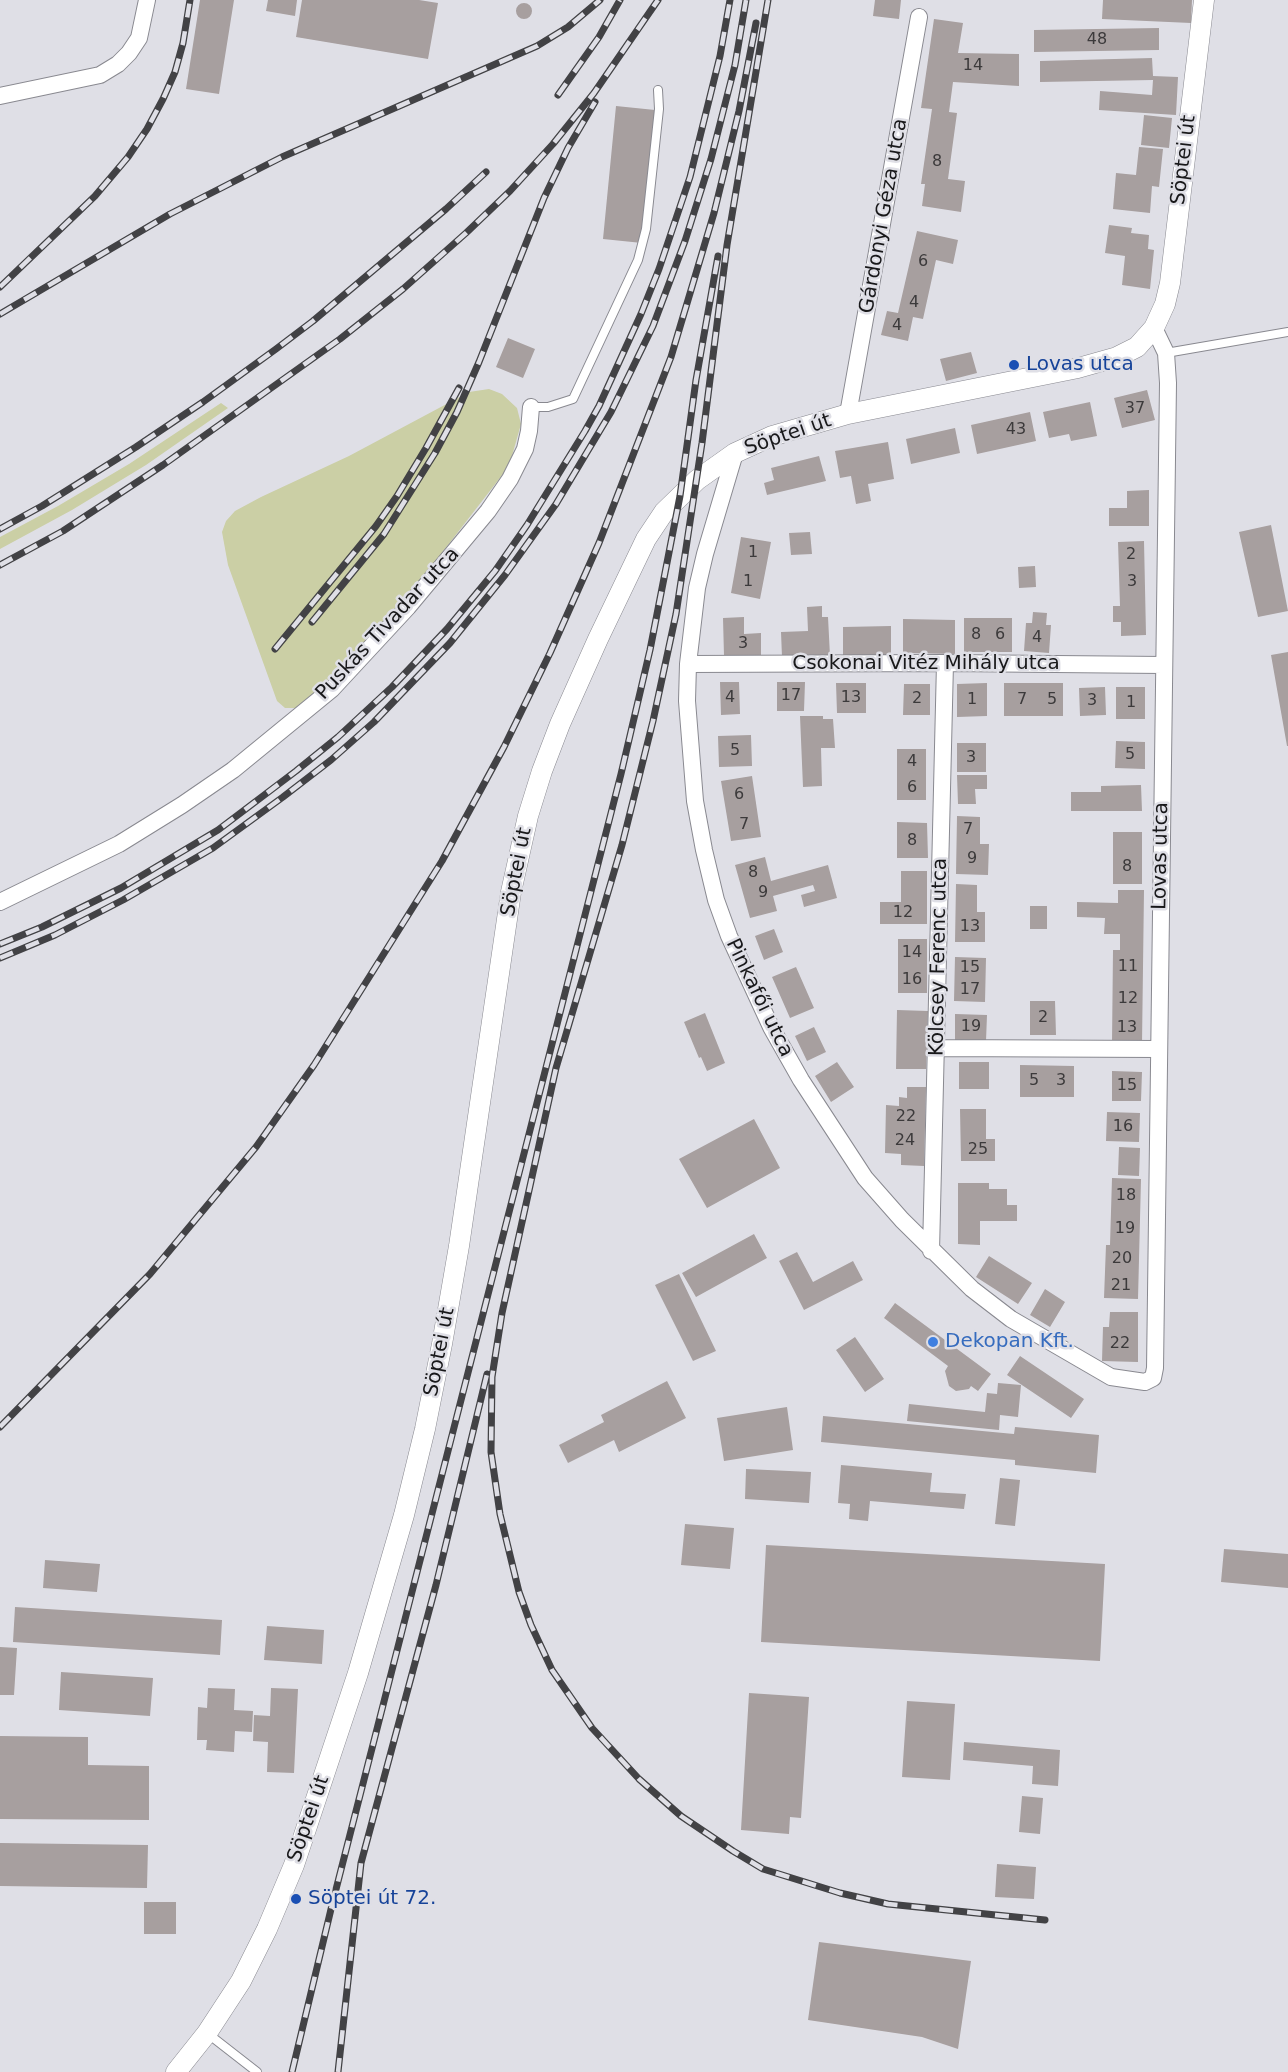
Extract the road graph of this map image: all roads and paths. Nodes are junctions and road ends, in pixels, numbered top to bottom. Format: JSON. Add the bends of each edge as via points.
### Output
{"nodes":[{"id":1,"x":147,"y":0,"type":"edge"},
{"id":2,"x":1204,"y":0,"type":"edge"},
{"id":3,"x":919,"y":17,"type":"dead end"},
{"id":4,"x":658,"y":90,"type":"dead end"},
{"id":5,"x":0,"y":96,"type":"edge"},
{"id":6,"x":1154,"y":328,"type":"junction"},
{"id":7,"x":1288,"y":332,"type":"edge"},
{"id":8,"x":1166,"y":353,"type":"junction"},
{"id":9,"x":531,"y":407,"type":"joint"},
{"id":10,"x":848,"y":414,"type":"junction"},
{"id":11,"x":735,"y":453,"type":"junction"},
{"id":12,"x":945,"y":663,"type":"junction"},
{"id":13,"x":688,"y":664,"type":"junction"},
{"id":14,"x":1164,"y":666,"type":"junction"},
{"id":15,"x":0,"y":902,"type":"edge"},
{"id":16,"x":937,"y":1048,"type":"junction"},
{"id":17,"x":1159,"y":1049,"type":"junction"},
{"id":18,"x":931,"y":1251,"type":"junction"},
{"id":19,"x":1144,"y":1382,"type":"joint"},
{"id":20,"x":207,"y":2033,"type":"junction"},
{"id":21,"x":176,"y":2072,"type":"edge"},
{"id":22,"x":257,"y":2072,"type":"edge"}],
"edges":[{"from":1,"to":5,"type":"street","via":[[138,38],[118,64],[100,75]]},
{"from":2,"to":6,"type":"street","name":"Söptei út","via":[[1170,283]]},
{"from":3,"to":10,"type":"street","name":"Gárdonyi Géza utca"},
{"from":4,"to":9,"type":"lane","via":[[646,229],[633,271],[573,399],[548,407]]},
{"from":6,"to":8,"type":"street","name":"Lovas utca"},
{"from":6,"to":10,"type":"street","name":"Söptei út","via":[[1137,347],[1117,357]]},
{"from":7,"to":8,"type":"lane"},
{"from":8,"to":14,"type":"street","name":"Lovas utca"},
{"from":9,"to":15,"type":"street","name":"Puskás Tivadar utca","via":[[525,449],[488,511],[408,607],[332,689],[233,770],[182,805],[119,844]]},
{"from":10,"to":11,"type":"street","name":"Söptei út","via":[[772,436]]},
{"from":11,"to":13,"type":"street","name":"Pinkafői utca","via":[[705,554]]},
{"from":11,"to":20,"type":"street","name":"Söptei út","via":[[697,480],[664,512],[646,539],[597,639],[542,771],[511,892],[459,1246],[425,1429],[401,1526],[358,1673],[294,1864],[250,1963]]},
{"from":12,"to":13,"type":"street","name":"Csokonai Vitéz Mihály utca"},
{"from":12,"to":14,"type":"street","name":"Csokonai Vitéz Mihály utca"},
{"from":12,"to":16,"type":"street","name":"Kölcsey Ferenc utca"},
{"from":13,"to":18,"type":"street","name":"Pinkafői utca","via":[[695,801],[714,890],[729,936],[771,1027],[801,1080],[865,1178]]},
{"from":14,"to":17,"type":"street","name":"Lovas utca"},
{"from":16,"to":17,"type":"street"},
{"from":16,"to":18,"type":"street","name":"Kölcsey Ferenc utca"},
{"from":17,"to":19,"type":"street","name":"Lovas utca","via":[[1155,1368],[1153,1378]]},
{"from":18,"to":19,"type":"street","name":"Pinkafői utca","via":[[1011,1319],[1111,1377]]},
{"from":20,"to":21,"type":"street","name":"Söptei út"},
{"from":20,"to":22,"type":"lane"}]}
